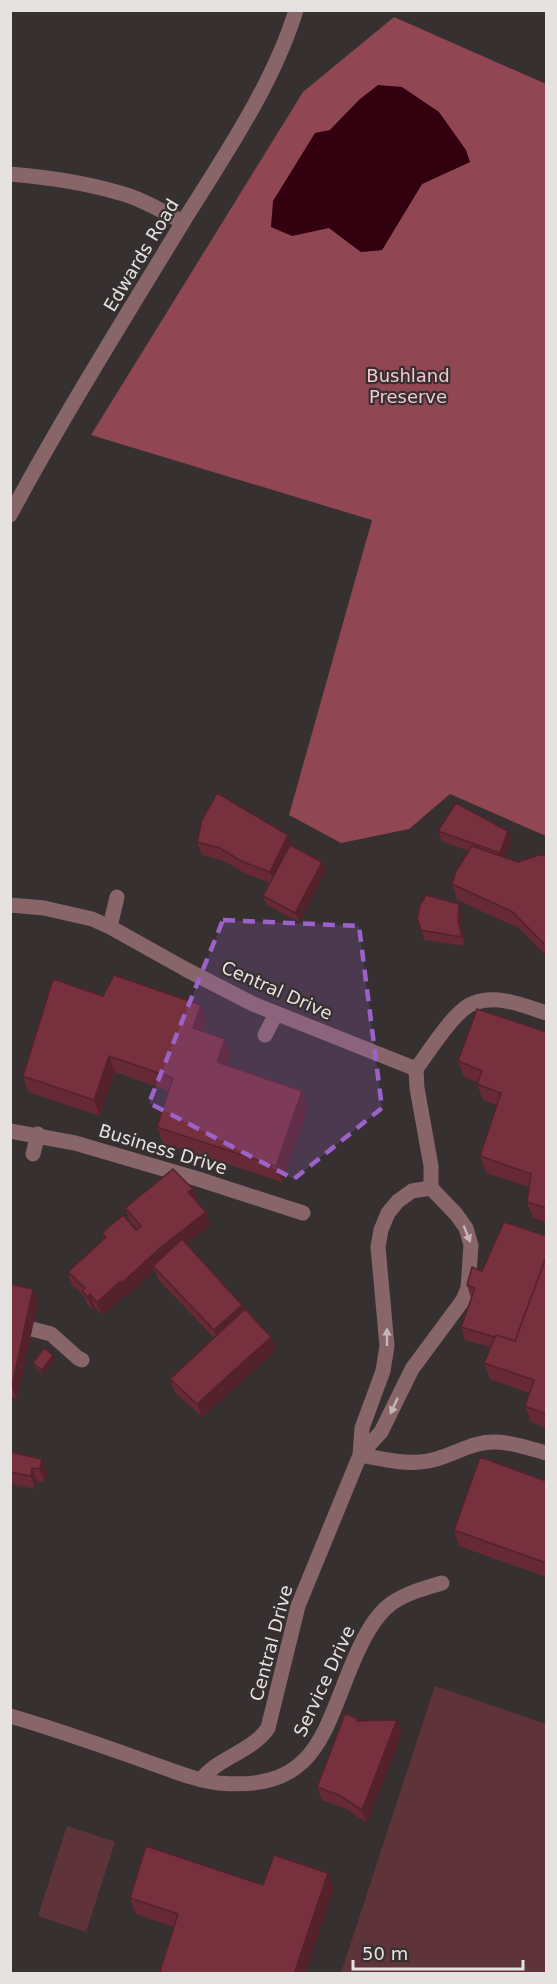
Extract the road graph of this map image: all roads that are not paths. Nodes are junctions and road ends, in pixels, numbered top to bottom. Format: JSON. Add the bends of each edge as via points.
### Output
{"nodes":[{"id":1,"x":296,"y":10,"type":"edge"},
{"id":2,"x":10,"y":174,"type":"edge"},
{"id":3,"x":183,"y":222,"type":"junction"},
{"id":4,"x":10,"y":515,"type":"edge"},
{"id":5,"x":117,"y":897,"type":"dead end"},
{"id":6,"x":10,"y":905,"type":"edge"},
{"id":7,"x":110,"y":927,"type":"junction"},
{"id":8,"x":546,"y":1013,"type":"edge"},
{"id":9,"x":276,"y":1014,"type":"junction"},
{"id":10,"x":265,"y":1035,"type":"dead end"},
{"id":11,"x":416,"y":1069,"type":"junction"},
{"id":12,"x":10,"y":1131,"type":"edge"},
{"id":13,"x":38,"y":1134,"type":"junction"},
{"id":14,"x":33,"y":1154,"type":"dead end"},
{"id":15,"x":431,"y":1188,"type":"junction"},
{"id":16,"x":303,"y":1214,"type":"dead end"},
{"id":17,"x":32,"y":1329,"type":"dead end"},
{"id":18,"x":82,"y":1360,"type":"dead end"},
{"id":19,"x":546,"y":1453,"type":"edge"},
{"id":20,"x":360,"y":1455,"type":"junction"},
{"id":21,"x":442,"y":1583,"type":"dead end"},
{"id":22,"x":10,"y":1716,"type":"edge"},
{"id":23,"x":201,"y":1780,"type":"junction"}],
"edges":[{"from":1,"to":3,"type":"street","name":"Edwards Road","via":[[250,111]]},
{"from":2,"to":3,"type":"street","via":[[121,193]]},
{"from":3,"to":4,"type":"street","name":"Edwards Road"},
{"from":5,"to":7,"type":"street"},
{"from":6,"to":7,"type":"street","name":"Central Drive","via":[[69,913]]},
{"from":7,"to":9,"type":"street","name":"Central Drive"},
{"from":8,"to":11,"type":"street","via":[[504,1001],[474,1003],[454,1017]]},
{"from":9,"to":10,"type":"street"},
{"from":9,"to":11,"type":"street","name":"Central Drive"},
{"from":11,"to":15,"type":"street"},
{"from":12,"to":13,"type":"street","name":"Business Drive"},
{"from":13,"to":14,"type":"street"},
{"from":13,"to":16,"type":"street","name":"Business Drive","via":[[198,1179]]},
{"from":20,"to":15,"type":"street","name":"Central Drive","one_way":true,"via":[[362,1428],[383,1371],[387,1346],[378,1247],[381,1230],[398,1201],[412,1191]]},
{"from":15,"to":20,"type":"street","name":"Central Drive","one_way":true,"via":[[466,1228],[471,1245],[468,1288],[412,1369],[381,1432]]},
{"from":17,"to":18,"type":"street","via":[[51,1334]]},
{"from":19,"to":20,"type":"street","via":[[491,1442],[432,1461]]},
{"from":20,"to":23,"type":"street","name":"Central Drive","via":[[298,1606],[268,1728]]},
{"from":21,"to":23,"type":"street","name":"Service Drive","via":[[391,1604],[375,1620],[363,1639],[321,1738],[297,1767],[274,1780],[255,1783]]},
{"from":22,"to":23,"type":"street","name":"Service Drive"}]}
